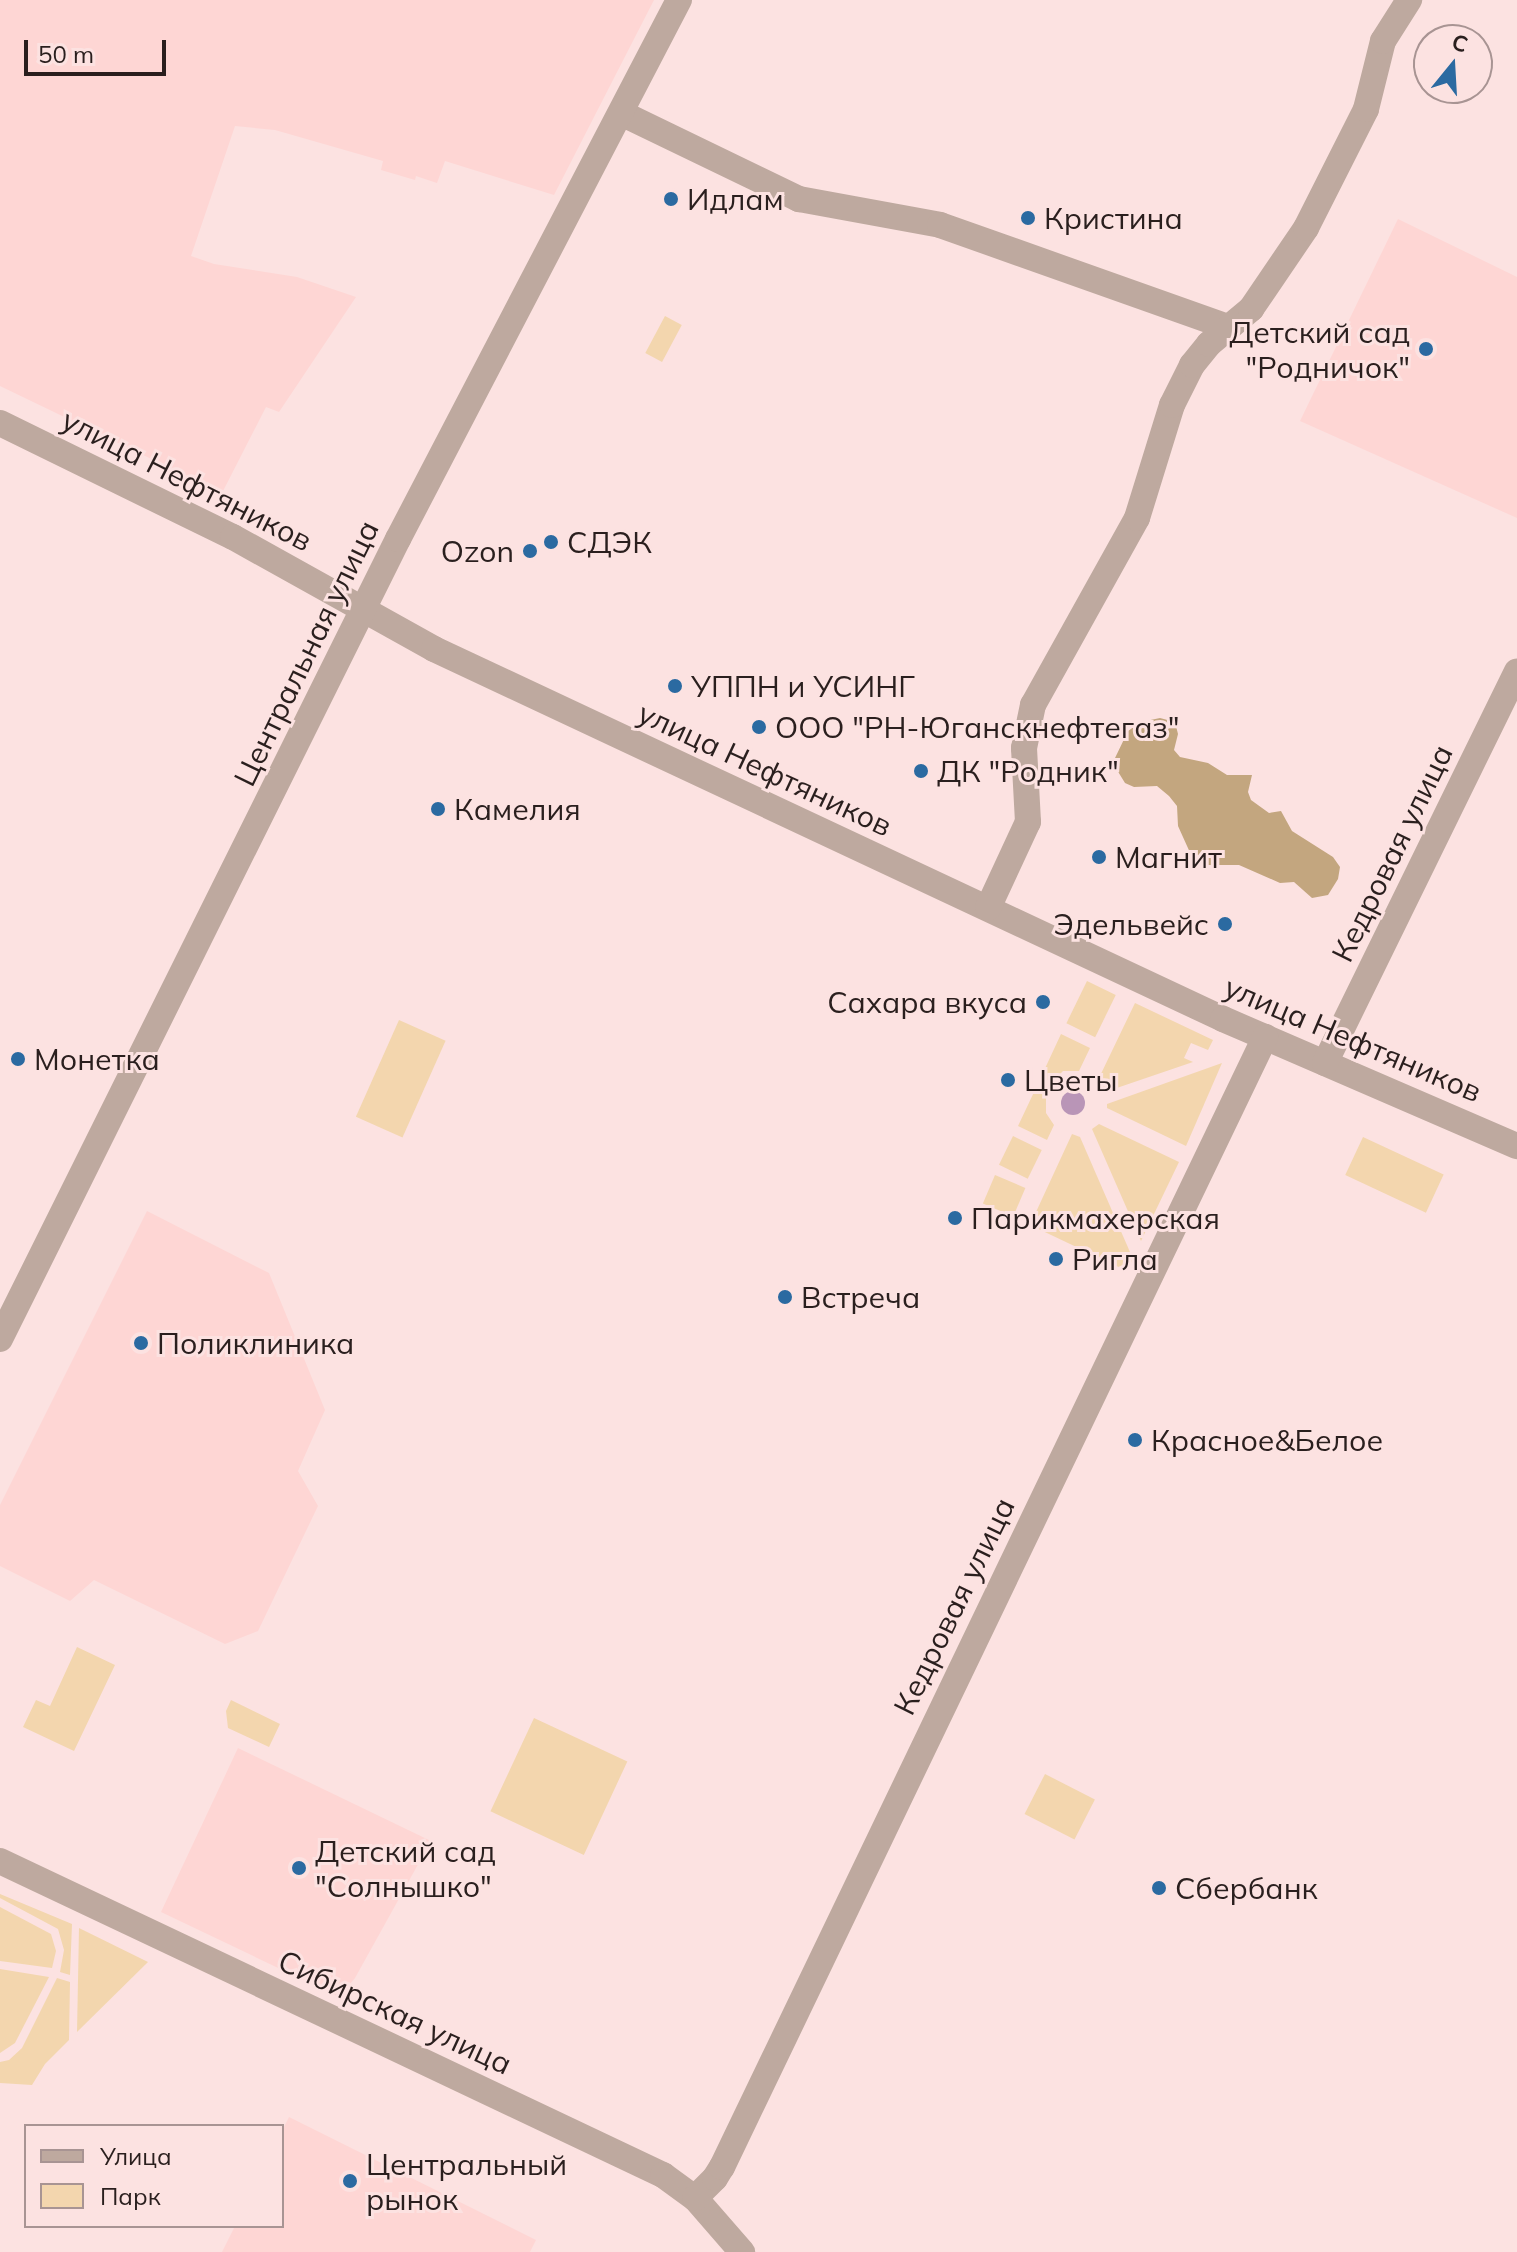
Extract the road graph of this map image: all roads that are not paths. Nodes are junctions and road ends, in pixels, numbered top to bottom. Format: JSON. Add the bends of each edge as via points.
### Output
{"nodes":[{"id":1,"x":679,"y":0,"type":"edge"},
{"id":2,"x":1409,"y":0,"type":"edge"},
{"id":3,"x":621,"y":113,"type":"junction"},
{"id":4,"x":1228,"y":327,"type":"junction"},
{"id":5,"x":0,"y":423,"type":"edge"},
{"id":6,"x":363,"y":610,"type":"junction"},
{"id":7,"x":1517,"y":671,"type":"edge"},
{"id":8,"x":988,"y":908,"type":"junction"},
{"id":9,"x":1265,"y":1037,"type":"junction"},
{"id":10,"x":1325,"y":1063,"type":"junction"},
{"id":11,"x":1517,"y":1146,"type":"edge"},
{"id":12,"x":0,"y":1339,"type":"edge"},
{"id":13,"x":4,"y":1864,"type":"edge"},
{"id":14,"x":695,"y":2198,"type":"junction"},
{"id":15,"x":742,"y":2252,"type":"edge"}],
"edges":[{"from":1,"to":3,"type":"street","name":"Центральная улица"},
{"from":2,"to":4,"type":"street","via":[[1383,41],[1366,109],[1306,228],[1251,309]]},
{"from":3,"to":4,"type":"street","via":[[799,199],[940,225]]},
{"from":3,"to":6,"type":"street","name":"Центральная улица"},
{"from":4,"to":8,"type":"street","via":[[1192,365],[1172,405],[1137,518],[1033,705],[1024,748],[1028,822]]},
{"from":5,"to":6,"type":"street","name":"улица Нефтяников","via":[[233,537]]},
{"from":6,"to":8,"type":"street","name":"улица Нефтяников","via":[[434,649]]},
{"from":6,"to":12,"type":"street","name":"Центральная улица"},
{"from":7,"to":10,"type":"street","name":"Кедровая улица"},
{"from":8,"to":9,"type":"street","name":"улица Нефтяников"},
{"from":9,"to":10,"type":"street","name":"улица Нефтяников"},
{"from":9,"to":14,"type":"street","name":"Кедровая улица","via":[[722,2167]]},
{"from":10,"to":11,"type":"street","name":"улица Нефтяников"},
{"from":13,"to":14,"type":"street","name":"Сибирская улица","via":[[663,2175]]},
{"from":14,"to":15,"type":"street","name":"Сибирская улица"}]}
